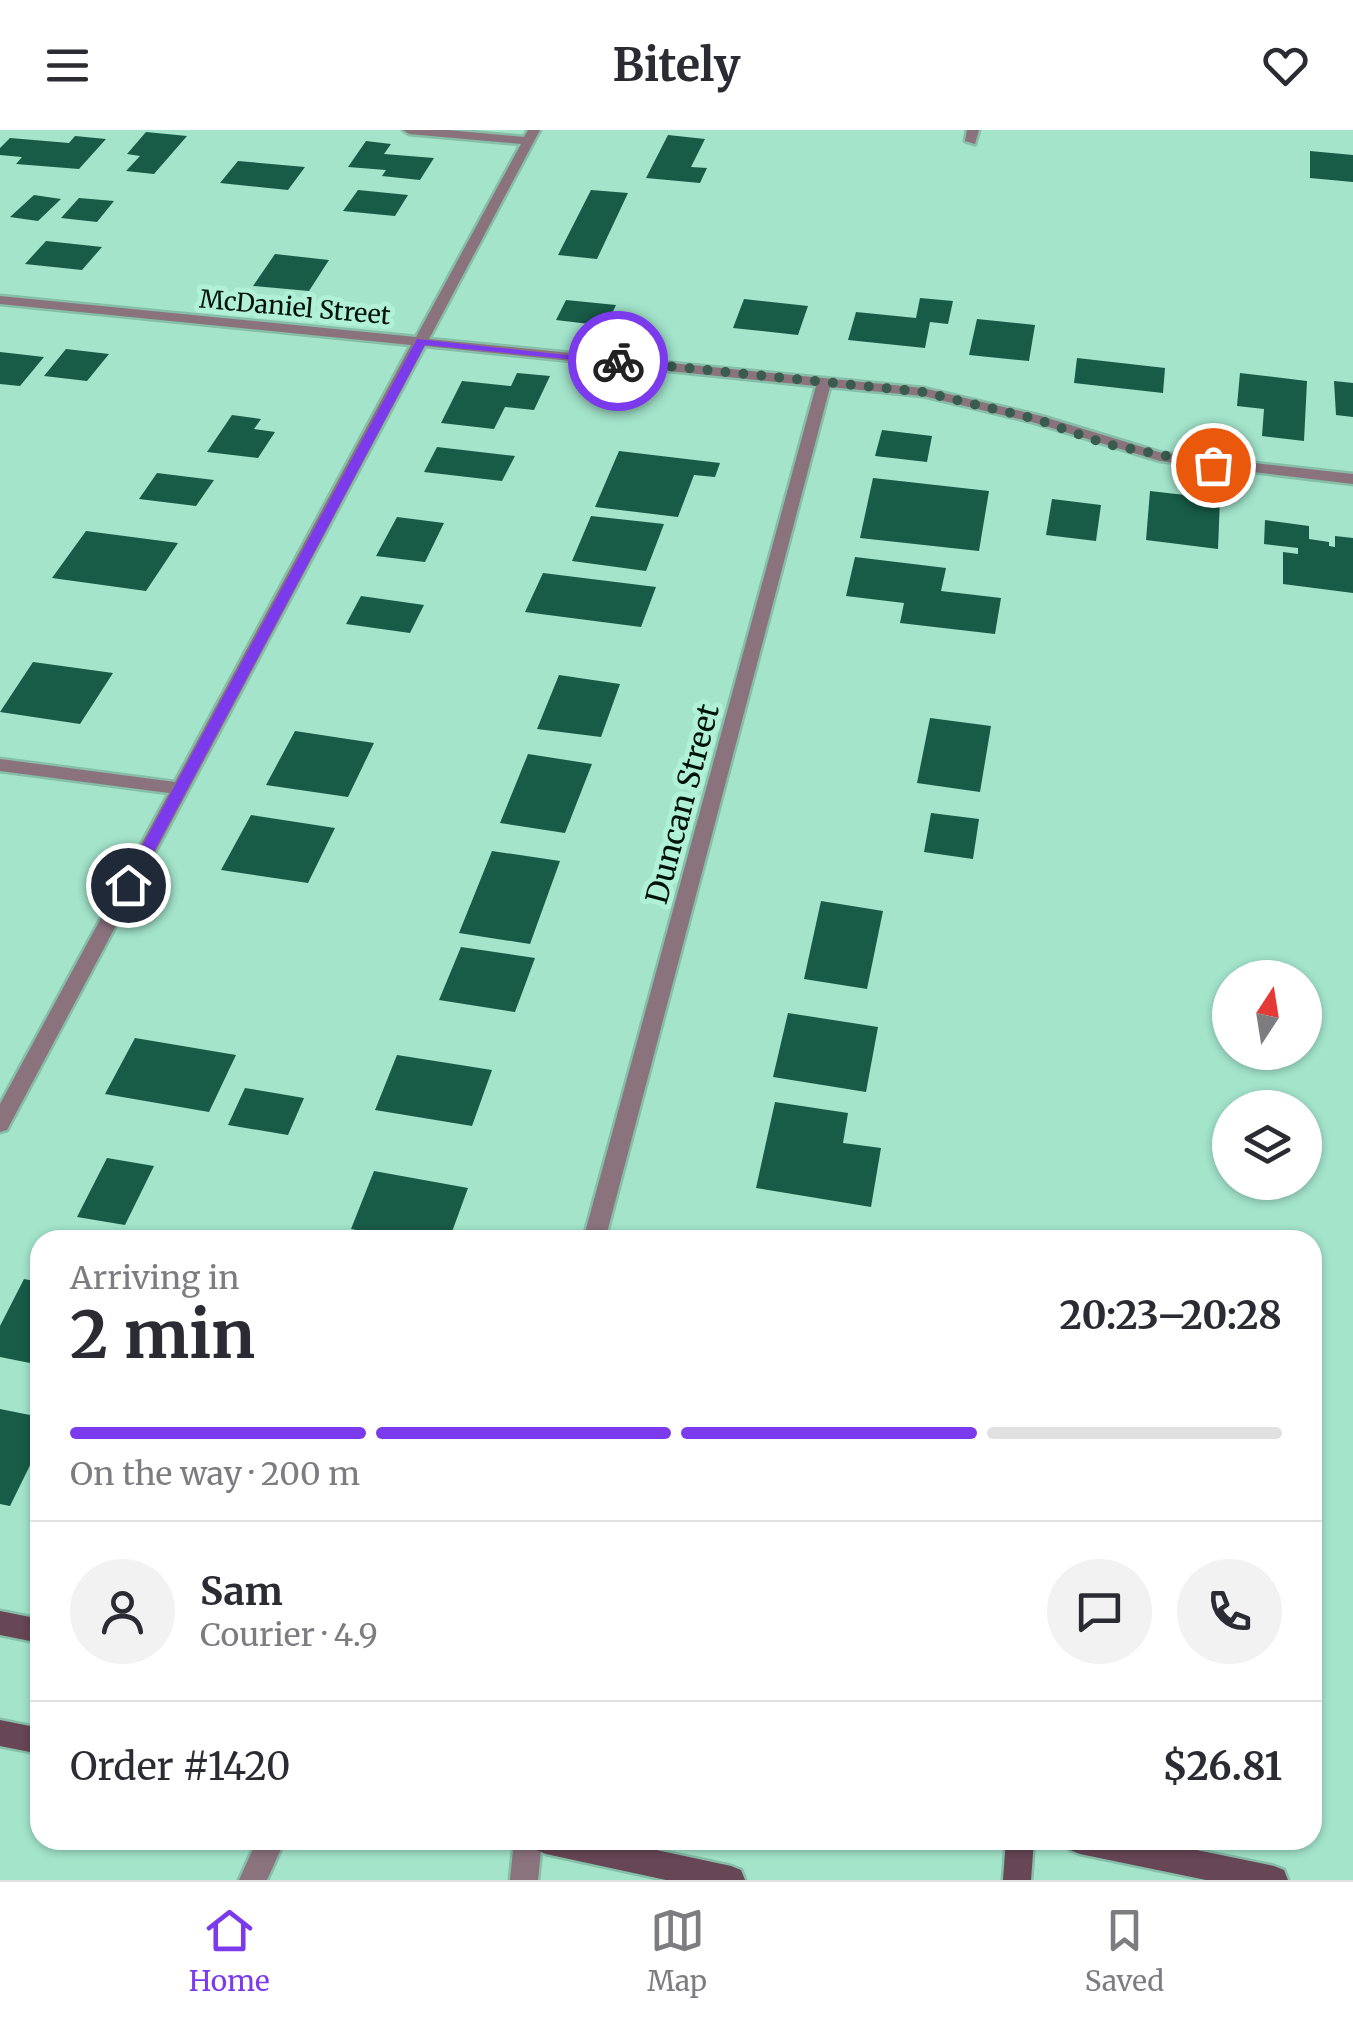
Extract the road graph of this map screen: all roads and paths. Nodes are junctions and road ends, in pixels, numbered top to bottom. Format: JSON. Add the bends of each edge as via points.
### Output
{"nodes":[{"id":1,"x":409,"y":130,"type":"edge"},
{"id":2,"x":531,"y":136,"type":"edge"},
{"id":3,"x":0,"y":300,"type":"edge"},
{"id":4,"x":421,"y":341,"type":"junction"},
{"id":5,"x":824,"y":382,"type":"junction"},
{"id":6,"x":1353,"y":479,"type":"edge"},
{"id":7,"x":0,"y":765,"type":"edge"},
{"id":8,"x":180,"y":789,"type":"junction"},
{"id":9,"x":0,"y":1124,"type":"edge"},
{"id":10,"x":597,"y":1230,"type":"edge"},
{"id":11,"x":0,"y":1624,"type":"edge"},
{"id":12,"x":30,"y":1630,"type":"edge"},
{"id":13,"x":0,"y":1733,"type":"edge"},
{"id":14,"x":30,"y":1739,"type":"edge"},
{"id":15,"x":266,"y":1850,"type":"edge"},
{"id":16,"x":527,"y":1850,"type":"edge"},
{"id":17,"x":592,"y":1850,"type":"edge"},
{"id":18,"x":1019,"y":1850,"type":"edge"},
{"id":19,"x":1128,"y":1850,"type":"edge"},
{"id":20,"x":253,"y":1880,"type":"edge"},
{"id":21,"x":524,"y":1880,"type":"edge"},
{"id":22,"x":731,"y":1880,"type":"edge"},
{"id":23,"x":1017,"y":1880,"type":"edge"},
{"id":24,"x":1274,"y":1880,"type":"edge"}],
"edges":[{"from":1,"to":2,"type":"street"},
{"from":2,"to":4,"type":"street"},
{"from":3,"to":4,"type":"street","name":"McDaniel Street"},
{"from":4,"to":5,"type":"street","name":"McDaniel Street"},
{"from":4,"to":8,"type":"street"},
{"from":5,"to":6,"type":"street","name":"McDaniel Street","via":[[979,404],[1160,457]]},
{"from":5,"to":10,"type":"street","name":"Duncan Street"},
{"from":7,"to":8,"type":"street"},
{"from":8,"to":9,"type":"street"},
{"from":11,"to":12,"type":"main road"},
{"from":13,"to":14,"type":"main road"},
{"from":15,"to":20,"type":"street"},
{"from":16,"to":21,"type":"street"},
{"from":17,"to":22,"type":"main road"},
{"from":18,"to":23,"type":"main road"},
{"from":19,"to":24,"type":"main road"}]}
